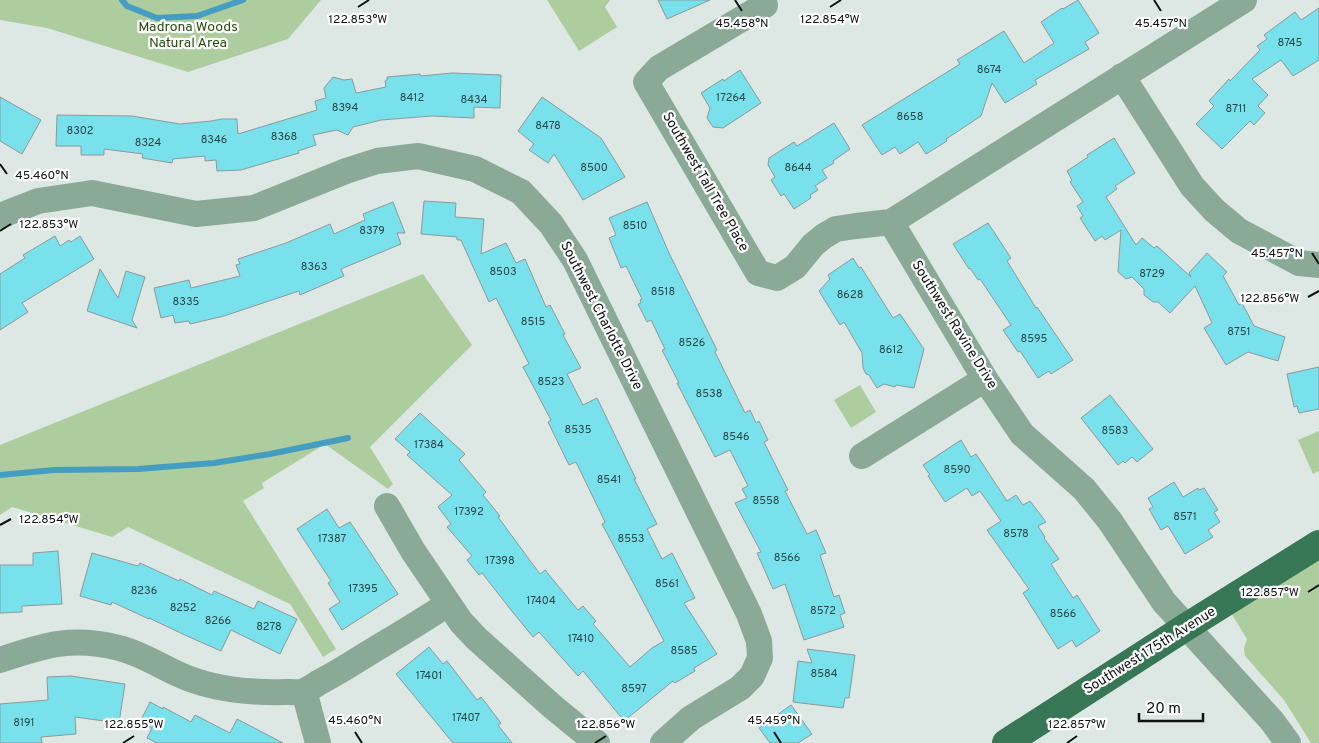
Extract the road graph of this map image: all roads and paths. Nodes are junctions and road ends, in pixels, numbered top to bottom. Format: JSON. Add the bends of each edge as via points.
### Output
{"nodes":[{"id":1,"x":1244,"y":0,"type":"edge"},
{"id":2,"x":765,"y":5,"type":"dead end"},
{"id":3,"x":1122,"y":76,"type":"junction"},
{"id":4,"x":0,"y":216,"type":"edge"},
{"id":5,"x":890,"y":222,"type":"junction"},
{"id":6,"x":1319,"y":265,"type":"edge"},
{"id":7,"x":985,"y":379,"type":"junction"},
{"id":8,"x":862,"y":456,"type":"dead end"},
{"id":9,"x":387,"y":506,"type":"dead end"},
{"id":10,"x":1319,"y":544,"type":"edge"},
{"id":11,"x":448,"y":604,"type":"junction"},
{"id":12,"x":1186,"y":627,"type":"junction"},
{"id":13,"x":0,"y":660,"type":"edge"},
{"id":14,"x":304,"y":691,"type":"junction"},
{"id":15,"x":1278,"y":740,"type":"edge"},
{"id":16,"x":318,"y":743,"type":"edge"},
{"id":17,"x":597,"y":743,"type":"edge"},
{"id":18,"x":663,"y":743,"type":"edge"},
{"id":19,"x":1006,"y":743,"type":"edge"}],
"edges":[{"from":1,"to":3,"type":"street"},
{"from":2,"to":5,"type":"street","name":"Southwest Tall Tree Place","via":[[659,68],[646,82],[758,273],[777,278],[795,267],[813,245],[836,229]]},
{"from":3,"to":5,"type":"street"},
{"from":3,"to":6,"type":"street","via":[[1192,186],[1214,210],[1239,231],[1299,263]]},
{"from":4,"to":18,"type":"street","name":"Southwest Charlotte Drive","via":[[38,201],[92,193],[196,214],[254,208],[377,161],[418,156],[474,169],[521,192],[551,224],[575,260],[759,640],[760,658],[752,676],[740,688],[691,718]]},
{"from":5,"to":7,"type":"street","name":"Southwest Ravine Drive"},
{"from":7,"to":8,"type":"street"},
{"from":7,"to":12,"type":"street","name":"Southwest Ravine Drive","via":[[1022,434],[1084,489],[1110,521],[1164,602]]},
{"from":9,"to":11,"type":"street"},
{"from":10,"to":12,"type":"main road","name":"Southwest 175th Avenue"},
{"from":11,"to":14,"type":"street"},
{"from":11,"to":17,"type":"street","via":[[476,638]]},
{"from":12,"to":15,"type":"street","name":"Southwest Ravine Drive","via":[[1272,721]]},
{"from":12,"to":19,"type":"main road","name":"Southwest 175th Avenue"},
{"from":13,"to":14,"type":"street","via":[[34,648],[76,642],[134,652],[178,674],[222,688]]},
{"from":14,"to":16,"type":"street"}]}
